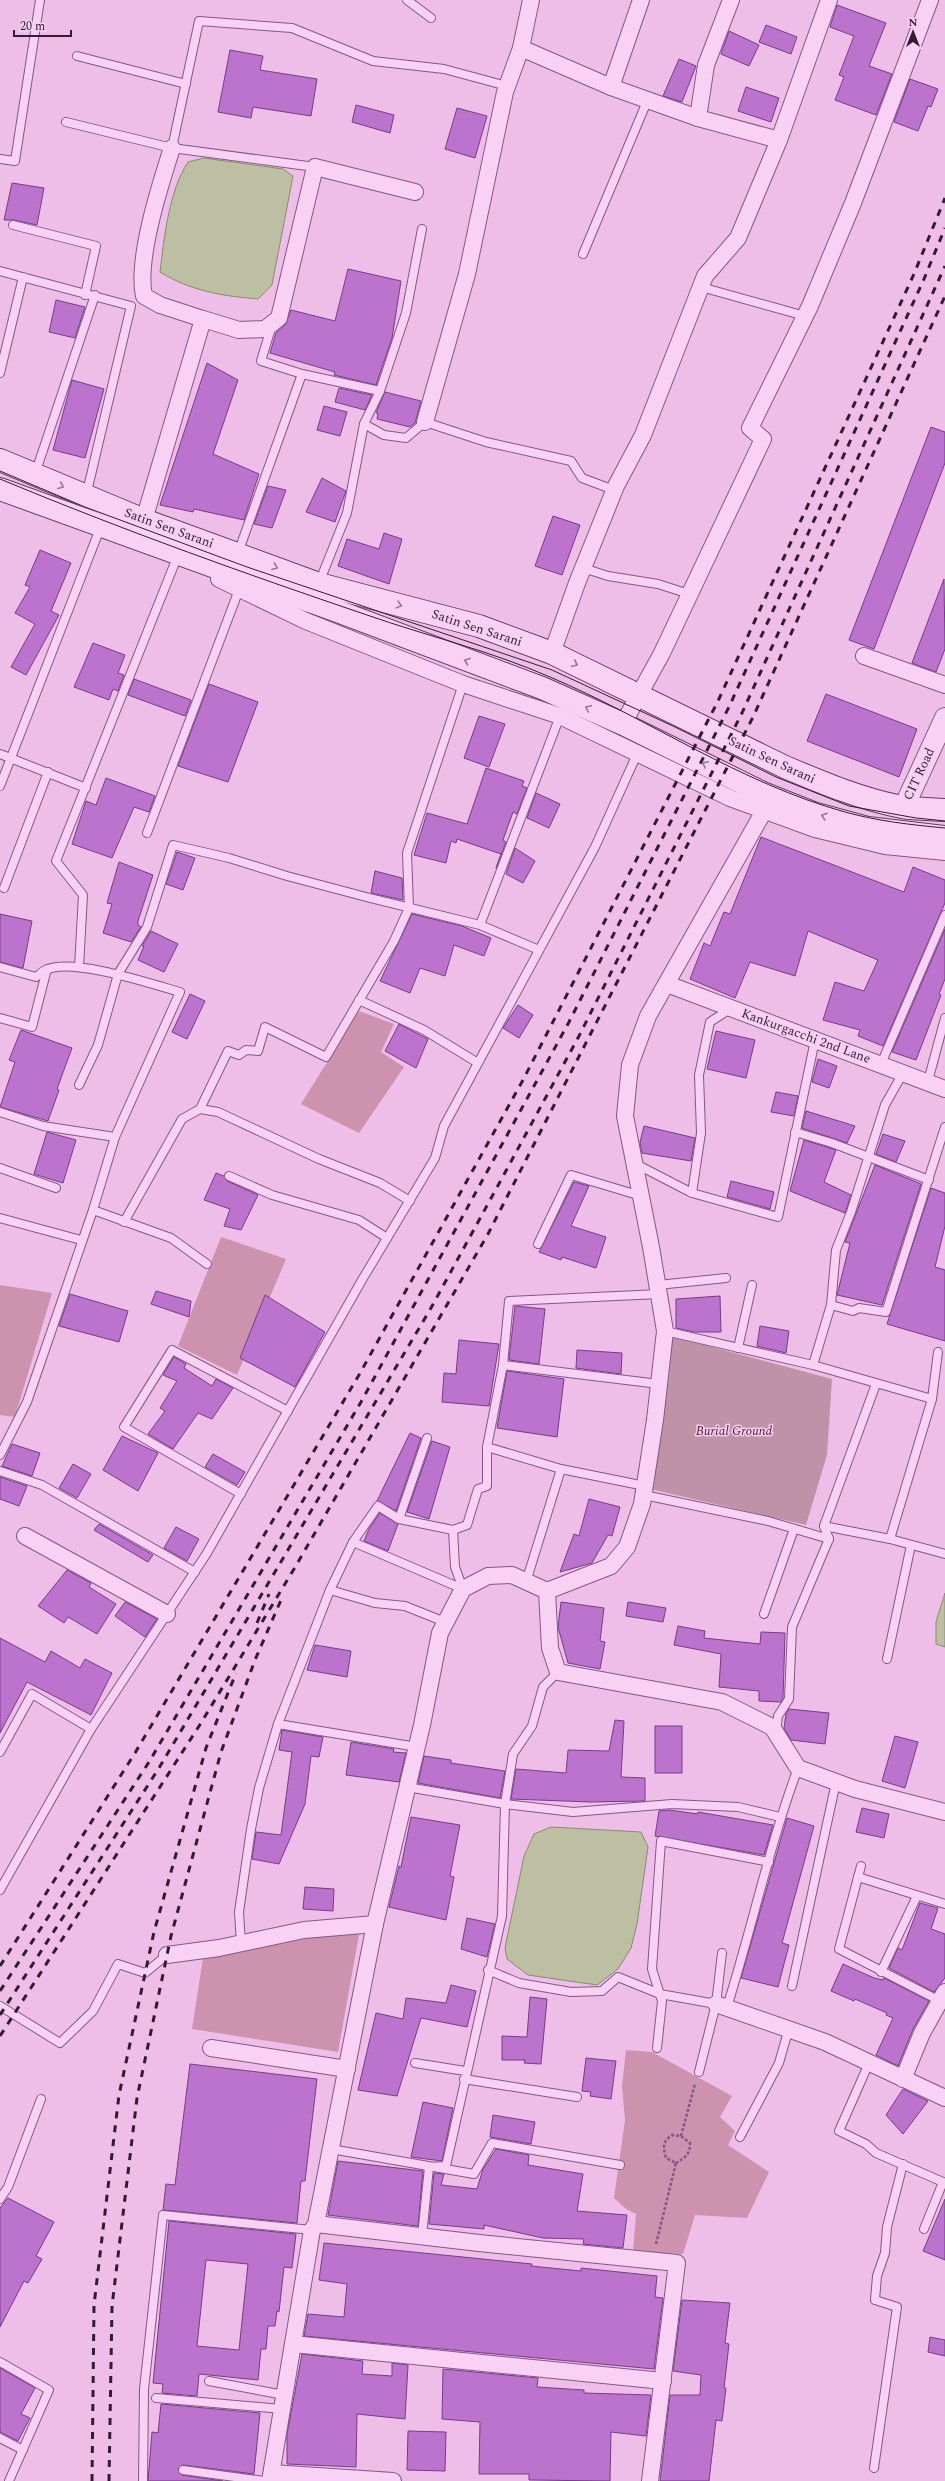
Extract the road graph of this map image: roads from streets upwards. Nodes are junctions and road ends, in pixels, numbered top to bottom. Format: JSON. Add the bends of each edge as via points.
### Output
{"nodes":[{"id":1,"x":531,"y":0,"type":"edge"},
{"id":2,"x":641,"y":0,"type":"edge"},
{"id":3,"x":731,"y":0,"type":"edge"},
{"id":4,"x":829,"y":0,"type":"edge"},
{"id":5,"x":930,"y":0,"type":"edge"},
{"id":6,"x":521,"y":48,"type":"junction"},
{"id":7,"x":611,"y":86,"type":"junction"},
{"id":8,"x":698,"y":118,"type":"junction"},
{"id":9,"x":779,"y":140,"type":"junction"},
{"id":10,"x":172,"y":148,"type":"road end"},
{"id":11,"x":415,"y":192,"type":"dead end"},
{"id":12,"x":203,"y":319,"type":"junction"},
{"id":13,"x":425,"y":422,"type":"road end"},
{"id":14,"x":0,"y":460,"type":"edge"},
{"id":15,"x":0,"y":489,"type":"edge"},
{"id":16,"x":144,"y":520,"type":"junction"},
{"id":17,"x":243,"y":569,"type":"junction"},
{"id":18,"x":552,"y":653,"type":"junction"},
{"id":19,"x":864,"y":656,"type":"dead end"},
{"id":20,"x":945,"y":685,"type":"edge"},
{"id":21,"x":639,"y":694,"type":"junction"},
{"id":22,"x":945,"y":718,"type":"edge"},
{"id":23,"x":623,"y":724,"type":"junction"},
{"id":24,"x":904,"y":807,"type":"junction"},
{"id":25,"x":945,"y":810,"type":"edge"},
{"id":26,"x":764,"y":811,"type":"junction"},
{"id":27,"x":945,"y":837,"type":"edge"},
{"id":28,"x":945,"y":852,"type":"edge"},
{"id":29,"x":667,"y":984,"type":"junction"},
{"id":30,"x":945,"y":1089,"type":"edge"},
{"id":31,"x":25,"y":1536,"type":"dead end"},
{"id":32,"x":547,"y":1591,"type":"junction"},
{"id":33,"x":167,"y":1614,"type":"road end"},
{"id":34,"x":945,"y":1812,"type":"edge"},
{"id":35,"x":375,"y":1924,"type":"junction"},
{"id":36,"x":167,"y":1955,"type":"road end"},
{"id":37,"x":942,"y":1997,"type":"edge"},
{"id":38,"x":721,"y":2005,"type":"road end"},
{"id":39,"x":211,"y":2048,"type":"dead end"},
{"id":40,"x":347,"y":2069,"type":"junction"},
{"id":41,"x":903,"y":2079,"type":"junction"},
{"id":42,"x":945,"y":2098,"type":"edge"},
{"id":43,"x":314,"y":2227,"type":"junction"},
{"id":44,"x":294,"y":2344,"type":"junction"},
{"id":45,"x":663,"y":2381,"type":"junction"},
{"id":46,"x":269,"y":2478,"type":"edge"},
{"id":47,"x":393,"y":2481,"type":"edge"},
{"id":48,"x":650,"y":2481,"type":"edge"}],
"edges":[{"from":1,"to":6,"type":"street"},
{"from":2,"to":7,"type":"street"},
{"from":3,"to":8,"type":"street","via":[[706,64]]},
{"from":4,"to":9,"type":"street"},
{"from":5,"to":21,"type":"street","via":[[853,204],[805,316],[750,428],[763,439],[662,653]]},
{"from":6,"to":7,"type":"street"},
{"from":6,"to":13,"type":"street","via":[[507,86],[468,274]]},
{"from":7,"to":8,"type":"street"},
{"from":8,"to":9,"type":"street"},
{"from":9,"to":18,"type":"street","via":[[738,238],[705,276],[643,435],[614,490]]},
{"from":10,"to":12,"type":"street","via":[[156,200],[141,281],[144,296],[160,305]]},
{"from":11,"to":12,"type":"street","via":[[315,167],[279,318],[265,329],[240,330]]},
{"from":12,"to":16,"type":"street"},
{"from":14,"to":16,"type":"main road","name":"Satin Sen Sarani","one_way":true},
{"from":15,"to":17,"type":"main road","name":"Satin Sen Sarani","via":[[202,563]]},
{"from":16,"to":17,"type":"main road","name":"Satin Sen Sarani"},
{"from":17,"to":18,"type":"main road","name":"Satin Sen Sarani","one_way":true,"via":[[319,584],[479,626]]},
{"from":23,"to":17,"type":"main road","name":"Satin Sen Sarani","one_way":true,"via":[[542,688]]},
{"from":17,"to":26,"type":"street","via":[[306,621],[463,684],[560,716],[730,798]]},
{"from":18,"to":21,"type":"main road","name":"Satin Sen Sarani","one_way":true},
{"from":19,"to":20,"type":"street"},
{"from":21,"to":23,"type":"street"},
{"from":21,"to":24,"type":"main road","name":"Satin Sen Sarani","via":[[791,770],[867,799]]},
{"from":22,"to":24,"type":"street","name":"CIT Road"},
{"from":27,"to":23,"type":"main road","name":"Satin Sen Sarani","one_way":true,"via":[[868,828],[813,813],[765,794]]},
{"from":24,"to":25,"type":"main road","name":"Satin Sen Sarani"},
{"from":26,"to":28,"type":"street","via":[[815,829],[885,846]]},
{"from":26,"to":29,"type":"street"},
{"from":29,"to":30,"type":"street","name":"Kankurgacchi 2nd Lane"},
{"from":29,"to":32,"type":"street","via":[[648,1016],[630,1065],[625,1116],[665,1331],[644,1491],[627,1546],[611,1566]]},
{"from":31,"to":33,"type":"street"},
{"from":32,"to":34,"type":"street","via":[[550,1648],[558,1672],[722,1702],[772,1727],[798,1768],[855,1789]]},
{"from":32,"to":35,"type":"street","via":[[512,1575],[488,1576],[463,1589],[445,1622],[440,1633],[417,1747]]},
{"from":35,"to":36,"type":"street","via":[[304,1930],[241,1944]]},
{"from":35,"to":40,"type":"street"},
{"from":37,"to":41,"type":"street","via":[[922,2032]]},
{"from":38,"to":41,"type":"street","via":[[824,2042]]},
{"from":39,"to":40,"type":"street"},
{"from":40,"to":43,"type":"street"},
{"from":41,"to":42,"type":"street"},
{"from":43,"to":44,"type":"street"},
{"from":43,"to":45,"type":"street","via":[[677,2263]]},
{"from":44,"to":45,"type":"street"},
{"from":44,"to":46,"type":"street"},
{"from":45,"to":48,"type":"street"},
{"from":46,"to":47,"type":"street"}]}
